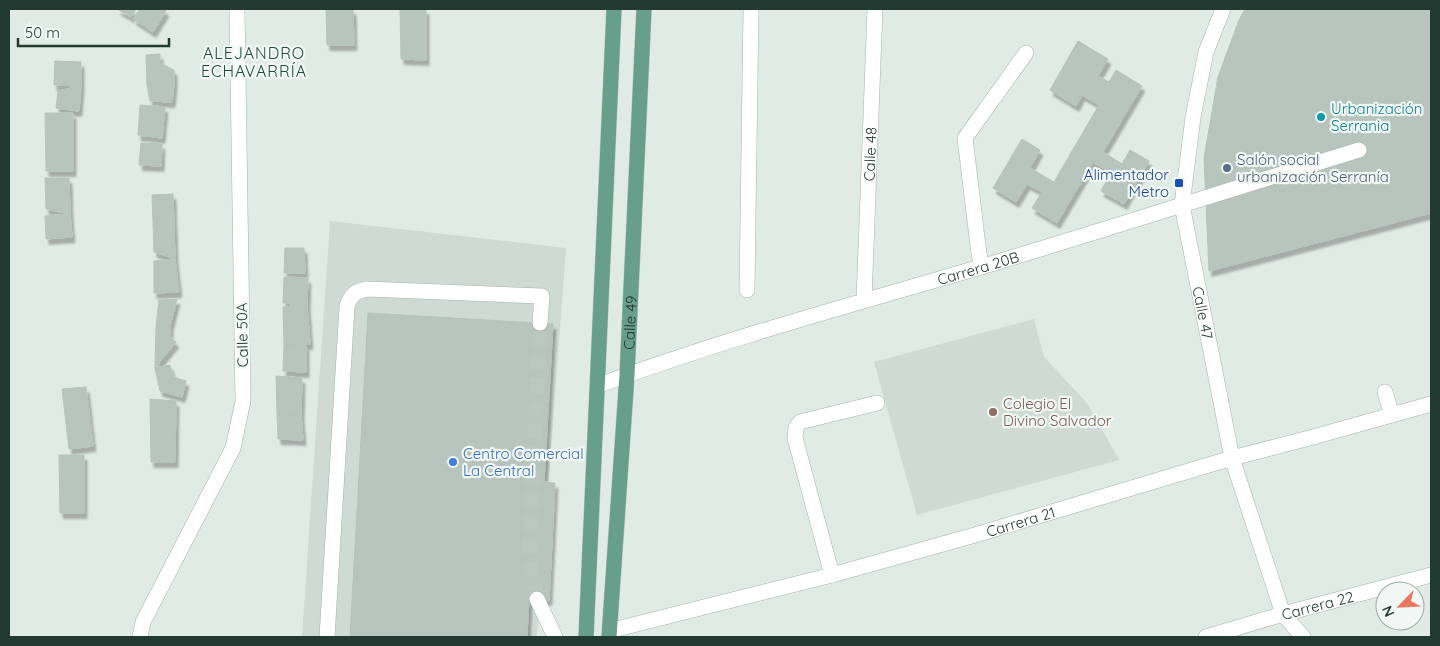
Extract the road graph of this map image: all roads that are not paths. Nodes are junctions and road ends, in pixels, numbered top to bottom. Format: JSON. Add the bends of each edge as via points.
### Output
{"nodes":[{"id":1,"x":237,"y":9,"type":"edge"},
{"id":2,"x":614,"y":9,"type":"edge"},
{"id":3,"x":644,"y":9,"type":"edge"},
{"id":4,"x":751,"y":9,"type":"edge"},
{"id":5,"x":875,"y":9,"type":"edge"},
{"id":6,"x":1223,"y":9,"type":"edge"},
{"id":7,"x":1026,"y":52,"type":"dead end"},
{"id":8,"x":1359,"y":150,"type":"dead end"},
{"id":9,"x":1182,"y":205,"type":"junction"},
{"id":10,"x":982,"y":267,"type":"junction"},
{"id":11,"x":747,"y":290,"type":"dead end"},
{"id":12,"x":864,"y":300,"type":"junction"},
{"id":13,"x":540,"y":323,"type":"tunnel mouth"},
{"id":14,"x":627,"y":375,"type":"junction"},
{"id":15,"x":597,"y":386,"type":"junction"},
{"id":16,"x":1386,"y":392,"type":"dead end"},
{"id":17,"x":877,"y":403,"type":"dead end"},
{"id":18,"x":1431,"y":404,"type":"edge"},
{"id":19,"x":1392,"y":415,"type":"junction"},
{"id":20,"x":1232,"y":458,"type":"junction"},
{"id":21,"x":832,"y":575,"type":"junction"},
{"id":22,"x":1431,"y":576,"type":"edge"},
{"id":23,"x":537,"y":599,"type":"tunnel mouth"},
{"id":24,"x":1283,"y":614,"type":"junction"},
{"id":25,"x":609,"y":634,"type":"edge"},
{"id":26,"x":140,"y":637,"type":"edge"},
{"id":27,"x":328,"y":637,"type":"edge"},
{"id":28,"x":554,"y":637,"type":"edge"},
{"id":29,"x":586,"y":637,"type":"edge"},
{"id":30,"x":1206,"y":637,"type":"edge"},
{"id":31,"x":1303,"y":637,"type":"edge"}],
"edges":[{"from":1,"to":26,"type":"street","name":"Calle 50A","via":[[243,401],[233,448],[143,622]]},
{"from":2,"to":15,"type":"main road","name":"Calle 49"},
{"from":3,"to":14,"type":"main road","name":"Calle 49"},
{"from":4,"to":11,"type":"street"},
{"from":5,"to":12,"type":"street","name":"Calle 48"},
{"from":6,"to":9,"type":"street","name":"Calle 47","via":[[1206,52]]},
{"from":7,"to":10,"type":"street","via":[[965,138]]},
{"from":8,"to":9,"type":"street","name":"Carrera 20B"},
{"from":9,"to":10,"type":"street","name":"Carrera 20B"},
{"from":9,"to":20,"type":"street","name":"Calle 47"},
{"from":10,"to":12,"type":"street","name":"Carrera 20B"},
{"from":12,"to":14,"type":"street","name":"Carrera 20B"},
{"from":13,"to":27,"type":"street","via":[[542,296],[367,289],[359,290],[349,300]]},
{"from":14,"to":15,"type":"street","name":"Carrera 20B"},
{"from":14,"to":25,"type":"main road","name":"Calle 49"},
{"from":15,"to":29,"type":"main road","name":"Calle 49"},
{"from":16,"to":19,"type":"street"},
{"from":17,"to":21,"type":"street","via":[[800,422],[796,428],[795,438]]},
{"from":18,"to":19,"type":"street","name":"Carrera 21"},
{"from":19,"to":20,"type":"street","name":"Carrera 21"},
{"from":20,"to":21,"type":"street","name":"Carrera 21"},
{"from":20,"to":24,"type":"street","name":"Calle 47"},
{"from":21,"to":25,"type":"street","name":"Carrera 21"},
{"from":22,"to":24,"type":"street","name":"Carrera 22"},
{"from":23,"to":28,"type":"street"},
{"from":24,"to":30,"type":"street","name":"Carrera 22"},
{"from":24,"to":31,"type":"street"}]}
